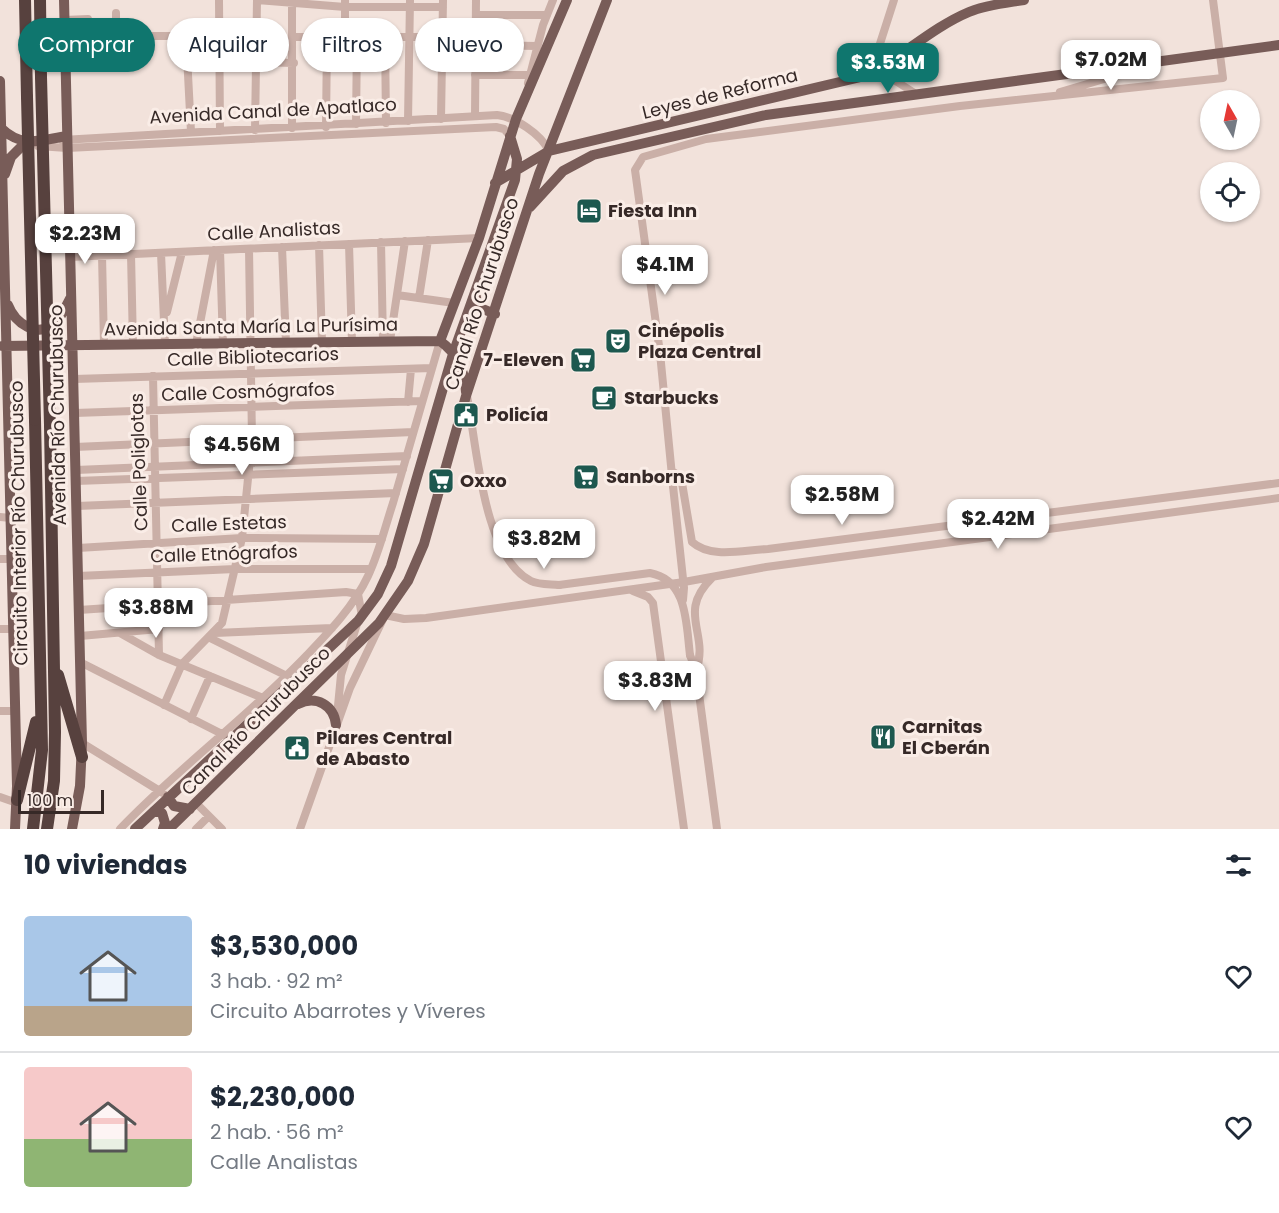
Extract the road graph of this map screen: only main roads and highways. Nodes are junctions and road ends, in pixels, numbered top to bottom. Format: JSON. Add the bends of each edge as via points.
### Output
{"nodes":[{"id":1,"x":25,"y":0,"type":"edge"},
{"id":2,"x":39,"y":0,"type":"edge"},
{"id":3,"x":64,"y":0,"type":"edge"},
{"id":4,"x":567,"y":0,"type":"edge"},
{"id":5,"x":607,"y":0,"type":"edge"},
{"id":6,"x":1024,"y":0,"type":"edge"},
{"id":7,"x":1279,"y":45,"type":"edge"},
{"id":8,"x":0,"y":81,"type":"edge"},
{"id":9,"x":1,"y":129,"type":"edge"},
{"id":10,"x":510,"y":136,"type":"junction"},
{"id":11,"x":67,"y":141,"type":"junction"},
{"id":12,"x":26,"y":147,"type":"road end"},
{"id":13,"x":1,"y":150,"type":"edge"},
{"id":14,"x":549,"y":151,"type":"junction"},
{"id":15,"x":517,"y":168,"type":"junction"},
{"id":16,"x":495,"y":183,"type":"junction"},
{"id":17,"x":2,"y":185,"type":"junction"},
{"id":18,"x":526,"y":212,"type":"junction"},
{"id":19,"x":475,"y":293,"type":"junction"},
{"id":20,"x":71,"y":296,"type":"junction"},
{"id":21,"x":6,"y":299,"type":"junction"},
{"id":22,"x":495,"y":314,"type":"junction"},
{"id":23,"x":440,"y":341,"type":"junction"},
{"id":24,"x":73,"y":345,"type":"junction"},
{"id":25,"x":4,"y":346,"type":"edge"},
{"id":26,"x":453,"y":354,"type":"junction"},
{"id":27,"x":466,"y":396,"type":"junction"},
{"id":28,"x":5,"y":440,"type":"edge"},
{"id":29,"x":5,"y":468,"type":"edge"},
{"id":30,"x":5,"y":494,"type":"edge"},
{"id":31,"x":5,"y":518,"type":"edge"},
{"id":32,"x":378,"y":594,"type":"junction"},
{"id":33,"x":386,"y":615,"type":"junction"},
{"id":34,"x":55,"y":669,"type":"junction"},
{"id":35,"x":40,"y":703,"type":"junction"},
{"id":36,"x":297,"y":704,"type":"junction"},
{"id":37,"x":337,"y":724,"type":"road end"},
{"id":38,"x":82,"y":757,"type":"junction"},
{"id":39,"x":164,"y":793,"type":"junction"},
{"id":40,"x":17,"y":802,"type":"junction"},
{"id":41,"x":193,"y":806,"type":"junction"},
{"id":42,"x":154,"y":811,"type":"junction"},
{"id":43,"x":15,"y":829,"type":"edge"},
{"id":44,"x":33,"y":829,"type":"edge"},
{"id":45,"x":47,"y":829,"type":"edge"},
{"id":46,"x":72,"y":829,"type":"edge"},
{"id":47,"x":135,"y":829,"type":"edge"},
{"id":48,"x":163,"y":829,"type":"edge"},
{"id":49,"x":169,"y":829,"type":"edge"}],
"edges":[{"from":1,"to":35,"type":"highway","name":"Circuito Interior Río Churubusco","bridge":true},
{"from":2,"to":34,"type":"highway","name":"Circuito Interior Río Churubusco","bridge":true},
{"from":3,"to":11,"type":"main road","name":"Avenida Río Churubusco"},
{"from":4,"to":10,"type":"main road","name":"Canal Río Churubusco"},
{"from":5,"to":14,"type":"main road","name":"Canal Río Churubusco"},
{"from":6,"to":14,"type":"main road","name":"Leyes de Reforma","via":[[971,11],[865,76]]},
{"from":7,"to":18,"type":"main road","via":[[766,115],[593,155],[563,171]]},
{"from":8,"to":9,"type":"main road"},
{"from":9,"to":11,"type":"main road","via":[[24,142]]},
{"from":9,"to":13,"type":"main road"},
{"from":10,"to":15,"type":"main road","name":"Canal Río Churubusco"},
{"from":10,"to":16,"type":"main road","name":"Canal Río Churubusco"},
{"from":11,"to":20,"type":"main road","name":"Avenida Río Churubusco"},
{"from":12,"to":17,"type":"main road","via":[[11,157]]},
{"from":13,"to":17,"type":"main road"},
{"from":14,"to":15,"type":"main road","name":"Leyes de Reforma"},
{"from":14,"to":18,"type":"main road","name":"Canal Río Churubusco"},
{"from":15,"to":16,"type":"main road","name":"Leyes de Reforma"},
{"from":15,"to":19,"type":"main road","name":"Canal Río Churubusco"},
{"from":16,"to":23,"type":"main road","name":"Canal Río Churubusco"},
{"from":17,"to":21,"type":"main road"},
{"from":18,"to":22,"type":"main road","name":"Canal Río Churubusco"},
{"from":19,"to":22,"type":"main road","via":[[478,307]]},
{"from":19,"to":26,"type":"main road","name":"Canal Río Churubusco"},
{"from":20,"to":21,"type":"main road","via":[[55,323],[36,328],[19,322]]},
{"from":20,"to":24,"type":"main road","name":"Avenida Río Churubusco"},
{"from":21,"to":25,"type":"main road"},
{"from":22,"to":27,"type":"main road","name":"Canal Río Churubusco"},
{"from":23,"to":24,"type":"main road","name":"Avenida Santa María La Purísima"},
{"from":23,"to":26,"type":"main road"},
{"from":24,"to":25,"type":"main road","name":"Avenida Santa María La Purísima"},
{"from":24,"to":38,"type":"main road","name":"Avenida Río Churubusco"},
{"from":25,"to":28,"type":"main road"},
{"from":26,"to":27,"type":"main road","via":[[463,373]]},
{"from":26,"to":32,"type":"main road","name":"Canal Río Churubusco","via":[[391,566]]},
{"from":27,"to":33,"type":"main road","name":"Canal Río Churubusco","via":[[419,556]]},
{"from":28,"to":29,"type":"main road"},
{"from":29,"to":30,"type":"main road"},
{"from":30,"to":31,"type":"main road"},
{"from":31,"to":40,"type":"main road","via":[[12,559]]},
{"from":32,"to":33,"type":"main road"},
{"from":32,"to":39,"type":"main road","name":"Canal Río Churubusco","via":[[360,618]]},
{"from":33,"to":36,"type":"main road","name":"Canal Río Churubusco"},
{"from":34,"to":38,"type":"highway"},
{"from":34,"to":45,"type":"highway","name":"Circuito Interior Río Churubusco","via":[[55,766]]},
{"from":35,"to":40,"type":"highway"},
{"from":35,"to":44,"type":"highway","name":"Circuito Interior Río Churubusco","via":[[42,764]]},
{"from":36,"to":37,"type":"main road","via":[[310,700],[322,703],[332,711]]},
{"from":36,"to":41,"type":"main road","name":"Canal Río Churubusco"},
{"from":38,"to":46,"type":"main road","name":"Avenida Río Churubusco"},
{"from":39,"to":41,"type":"main road","via":[[174,806]]},
{"from":39,"to":42,"type":"main road","name":"Canal Río Churubusco"},
{"from":40,"to":43,"type":"main road"},
{"from":41,"to":49,"type":"main road","name":"Canal Río Churubusco"},
{"from":42,"to":47,"type":"main road","name":"Canal Río Churubusco"},
{"from":42,"to":48,"type":"main road","via":[[162,813]]}]}
